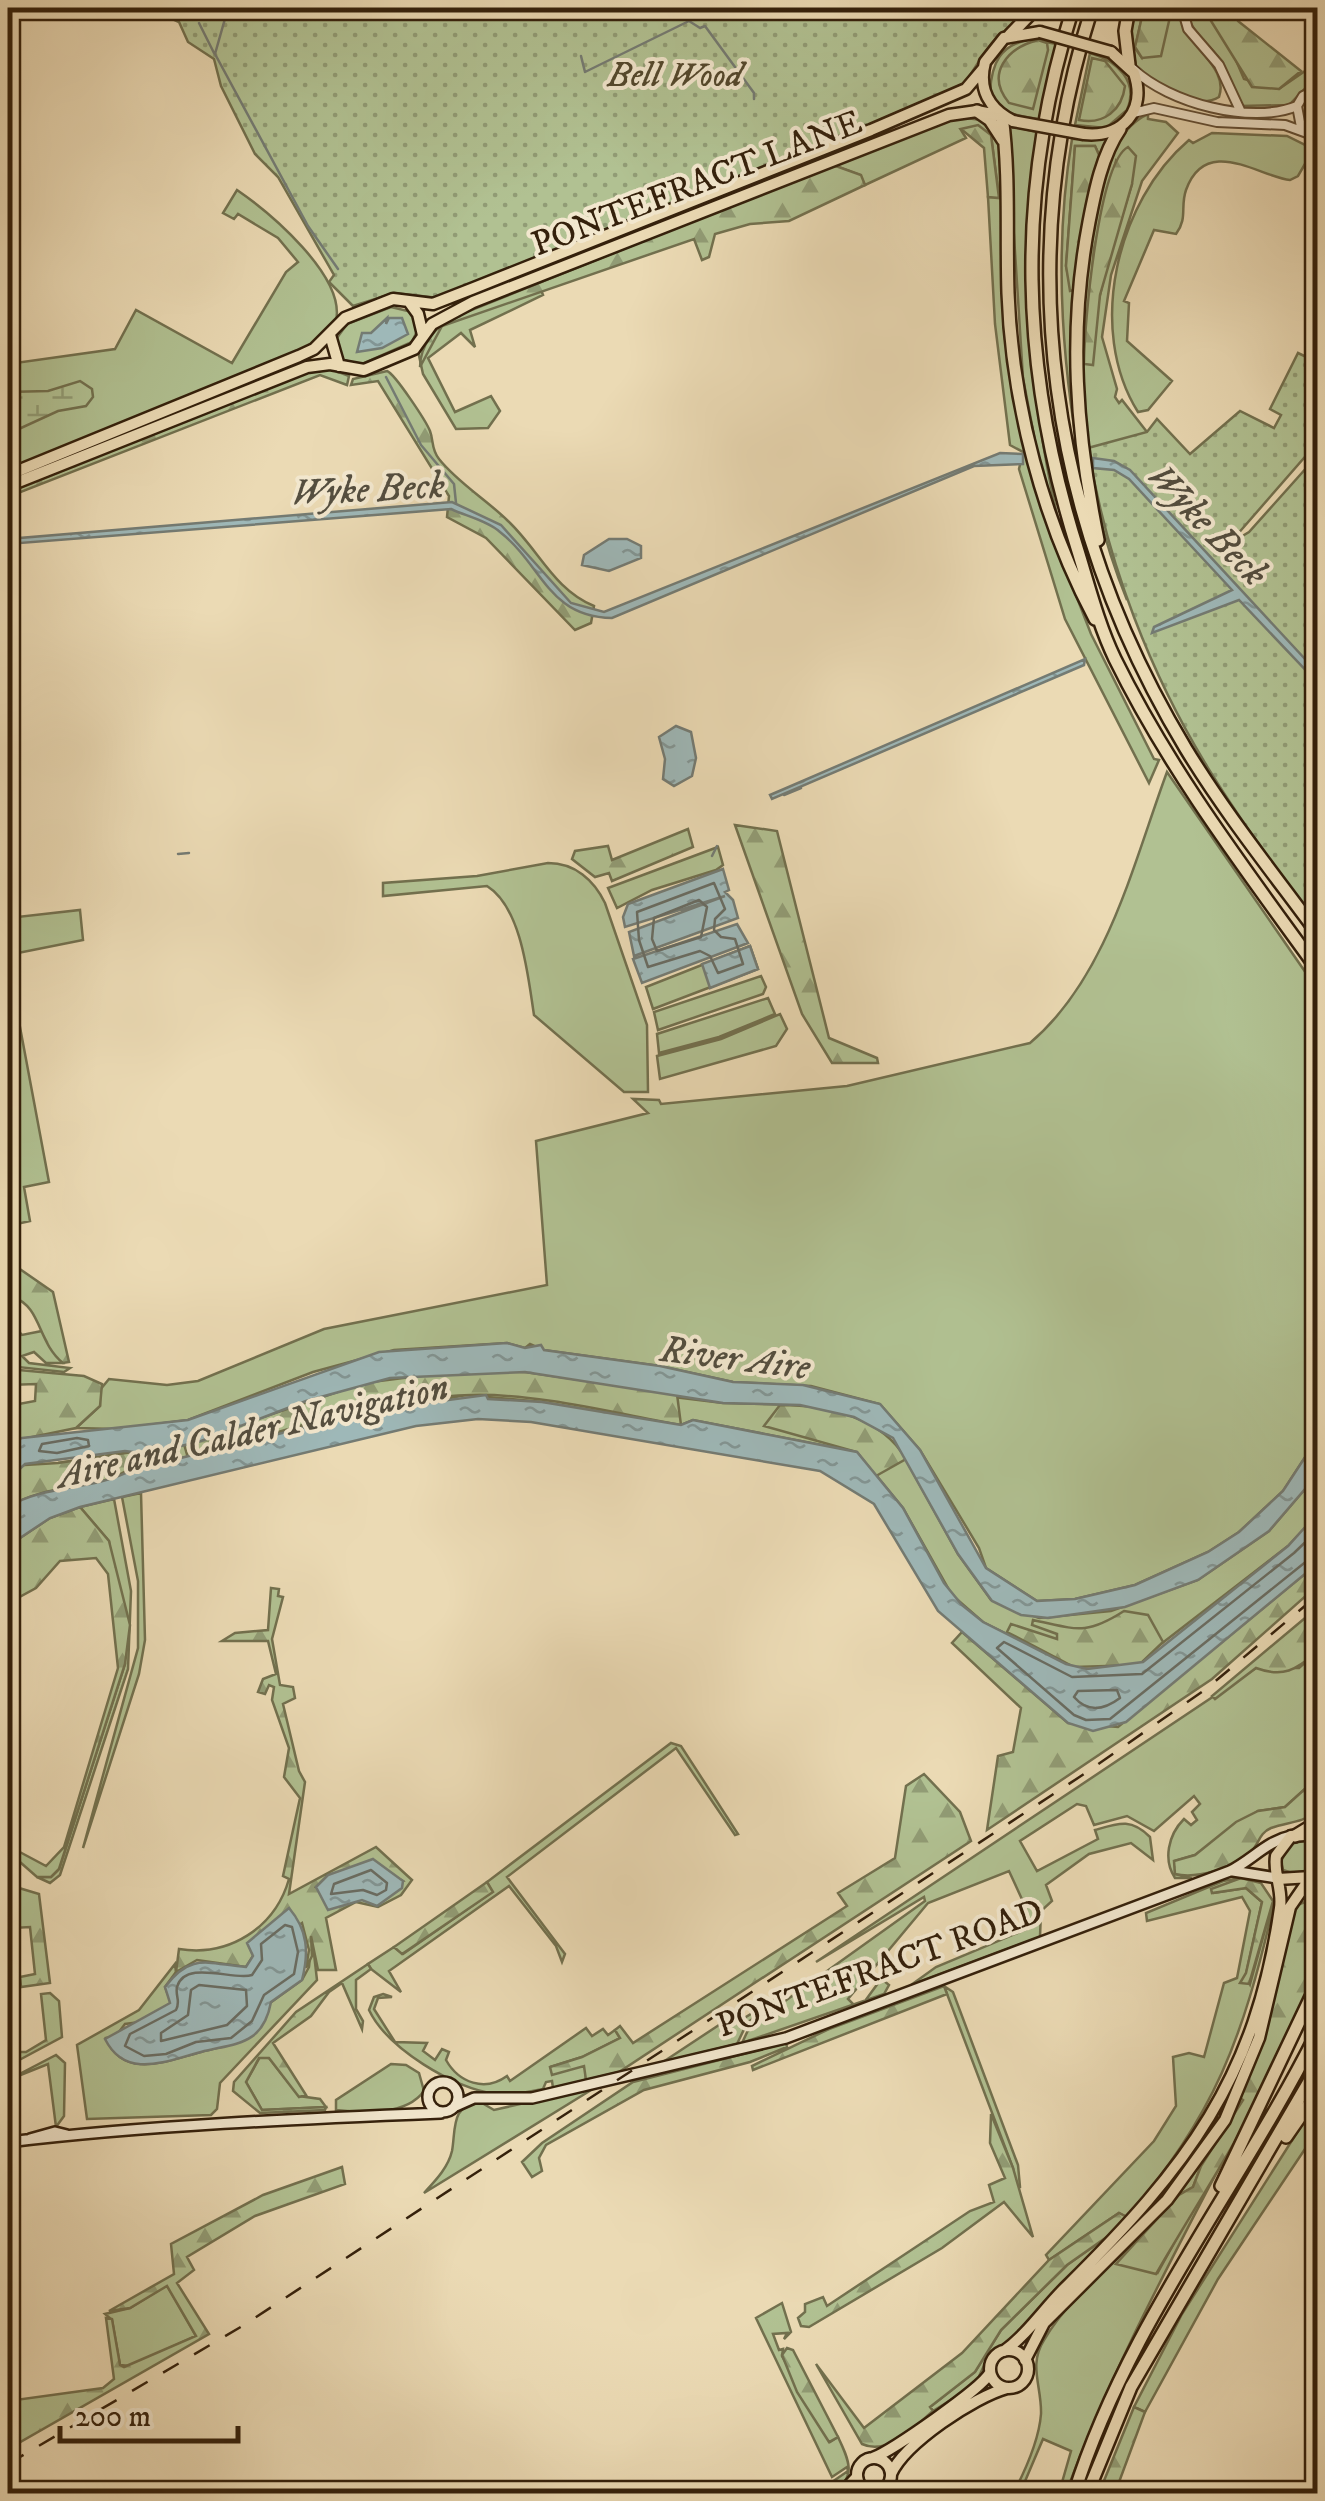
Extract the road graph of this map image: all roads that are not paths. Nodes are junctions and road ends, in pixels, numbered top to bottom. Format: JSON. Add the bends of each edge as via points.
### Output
{"nodes":[{"id":1,"x":1036,"y":8,"type":"edge"},
{"id":2,"x":1073,"y":8,"type":"edge"},
{"id":3,"x":1092,"y":8,"type":"edge"},
{"id":4,"x":1129,"y":8,"type":"edge"},
{"id":5,"x":1182,"y":8,"type":"edge"},
{"id":6,"x":1010,"y":35,"type":"junction"},
{"id":7,"x":1130,"y":66,"type":"junction"},
{"id":8,"x":983,"y":69,"type":"junction"},
{"id":9,"x":1226,"y":85,"type":"junction"},
{"id":10,"x":1318,"y":89,"type":"edge"},
{"id":11,"x":1298,"y":106,"type":"junction"},
{"id":12,"x":1213,"y":107,"type":"junction"},
{"id":13,"x":1240,"y":110,"type":"junction"},
{"id":14,"x":977,"y":111,"type":"junction"},
{"id":15,"x":1133,"y":113,"type":"junction"},
{"id":16,"x":1008,"y":119,"type":"junction"},
{"id":17,"x":1120,"y":128,"type":"junction"},
{"id":18,"x":1303,"y":130,"type":"junction"},
{"id":19,"x":1318,"y":137,"type":"edge"},
{"id":20,"x":1006,"y":144,"type":"junction"},
{"id":21,"x":409,"y":302,"type":"junction"},
{"id":22,"x":330,"y":334,"type":"junction"},
{"id":23,"x":422,"y":335,"type":"junction"},
{"id":24,"x":339,"y":366,"type":"junction"},
{"id":25,"x":8,"y":474,"type":"edge"},
{"id":26,"x":8,"y":486,"type":"edge"},
{"id":27,"x":1105,"y":577,"type":"junction"},
{"id":28,"x":1113,"y":654,"type":"junction"},
{"id":29,"x":1318,"y":934,"type":"edge"},
{"id":30,"x":1318,"y":970,"type":"edge"},
{"id":31,"x":1318,"y":1822,"type":"edge"},
{"id":32,"x":1318,"y":1834,"type":"edge"},
{"id":33,"x":1293,"y":1836,"type":"junction"},
{"id":34,"x":1230,"y":1871,"type":"junction"},
{"id":35,"x":1314,"y":1877,"type":"edge"},
{"id":36,"x":1278,"y":1878,"type":"junction"},
{"id":37,"x":1318,"y":1982,"type":"edge"},
{"id":38,"x":1318,"y":2031,"type":"edge"},
{"id":39,"x":1318,"y":2066,"type":"edge"},
{"id":40,"x":450,"y":2084,"type":"junction"},
{"id":41,"x":1318,"y":2091,"type":"edge"},
{"id":42,"x":428,"y":2095,"type":"junction"},
{"id":43,"x":483,"y":2098,"type":"junction"},
{"id":44,"x":456,"y":2106,"type":"junction"},
{"id":45,"x":442,"y":2112,"type":"junction"},
{"id":46,"x":400,"y":2114,"type":"junction"},
{"id":47,"x":8,"y":2142,"type":"edge"},
{"id":48,"x":1181,"y":2264,"type":"junction"},
{"id":49,"x":1195,"y":2272,"type":"junction"},
{"id":50,"x":1004,"y":2351,"type":"junction"},
{"id":51,"x":1026,"y":2360,"type":"junction"},
{"id":52,"x":990,"y":2373,"type":"junction"},
{"id":53,"x":1007,"y":2388,"type":"junction"},
{"id":54,"x":873,"y":2458,"type":"junction"},
{"id":55,"x":891,"y":2474,"type":"junction"},
{"id":56,"x":857,"y":2477,"type":"junction"},
{"id":57,"x":873,"y":2493,"type":"edge"},
{"id":58,"x":841,"y":2494,"type":"edge"},
{"id":59,"x":1074,"y":2494,"type":"edge"},
{"id":60,"x":1087,"y":2494,"type":"edge"}],
"edges":[{"from":1,"to":6,"type":"highway"},
{"from":2,"to":28,"type":"highway","via":[[1046,112],[1030,218],[1030,286],[1054,474]]},
{"from":3,"to":27,"type":"highway","via":[[1056,168],[1048,300],[1064,438]]},
{"from":4,"to":7,"type":"highway"},
{"from":5,"to":9,"type":"street","via":[[1192,37],[1219,65]]},
{"from":6,"to":7,"type":"main road","bridge":true,"via":[[1040,32],[1111,52]]},
{"from":6,"to":8,"type":"main road","via":[[990,52]]},
{"from":7,"to":12,"type":"street","via":[[1160,90]]},
{"from":7,"to":15,"type":"main road","via":[[1139,94]]},
{"from":8,"to":16,"type":"main road","via":[[986,95]]},
{"from":8,"to":21,"type":"main road","name":"PONTEFRACT LANE","via":[[966,89],[799,160],[432,304]]},
{"from":9,"to":12,"type":"street"},
{"from":9,"to":13,"type":"street"},
{"from":10,"to":11,"type":"street"},
{"from":11,"to":13,"type":"street"},
{"from":11,"to":18,"type":"street"},
{"from":12,"to":13,"type":"street"},
{"from":14,"to":16,"type":"main road","name":"PONTEFRACT LANE"},
{"from":14,"to":20,"type":"highway"},
{"from":14,"to":23,"type":"main road","name":"PONTEFRACT LANE","via":[[949,115],[473,302]]},
{"from":15,"to":17,"type":"main road"},
{"from":15,"to":18,"type":"street","via":[[1154,108]]},
{"from":16,"to":17,"type":"main road","bridge":true,"via":[[1100,136]]},
{"from":16,"to":20,"type":"highway"},
{"from":17,"to":27,"type":"highway","via":[[1092,207],[1075,339],[1083,464]]},
{"from":18,"to":19,"type":"street"},
{"from":20,"to":28,"type":"highway","via":[[1010,325],[1020,394],[1048,507]]},
{"from":21,"to":22,"type":"main road","via":[[393,300],[345,318]]},
{"from":21,"to":23,"type":"main road"},
{"from":22,"to":24,"type":"main road"},
{"from":22,"to":25,"type":"main road","via":[[299,356]]},
{"from":23,"to":24,"type":"main road","via":[[414,349],[364,370]]},
{"from":24,"to":26,"type":"main road","via":[[307,368]]},
{"from":27,"to":29,"type":"highway","via":[[1188,751]]},
{"from":28,"to":30,"type":"highway","via":[[1180,774]]},
{"from":31,"to":33,"type":"highway"},
{"from":32,"to":33,"type":"main road"},
{"from":33,"to":34,"type":"main road","name":"PONTEFRACT ROAD","via":[[1272,1841]]},
{"from":33,"to":36,"type":"main road","via":[[1276,1856]]},
{"from":34,"to":36,"type":"main road","name":"PONTEFRACT ROAD"},
{"from":34,"to":43,"type":"main road","name":"PONTEFRACT ROAD","via":[[786,2038],[532,2098]]},
{"from":35,"to":36,"type":"main road"},
{"from":35,"to":51,"type":"main road","via":[[1290,1907],[1259,2038],[1225,2120],[1167,2200],[1044,2323]]},
{"from":36,"to":50,"type":"main road","via":[[1279,1916],[1253,2017],[1208,2126],[1151,2200]]},
{"from":37,"to":48,"type":"highway"},
{"from":38,"to":48,"type":"highway"},
{"from":39,"to":49,"type":"highway"},
{"from":40,"to":42,"type":"main road","via":[[436,2084]]},
{"from":40,"to":43,"type":"main road","name":"PONTEFRACT ROAD"},
{"from":40,"to":44,"type":"main road","via":[[457,2090]]},
{"from":41,"to":49,"type":"highway"},
{"from":42,"to":45,"type":"main road"},
{"from":42,"to":46,"type":"main road"},
{"from":43,"to":44,"type":"main road","name":"PONTEFRACT ROAD"},
{"from":44,"to":45,"type":"main road"},
{"from":45,"to":46,"type":"main road"},
{"from":46,"to":47,"type":"main road","via":[[54,2132]]},
{"from":48,"to":59,"type":"highway","via":[[1120,2380]]},
{"from":49,"to":60,"type":"highway","via":[[1131,2387]]},
{"from":50,"to":51,"type":"main road"},
{"from":50,"to":52,"type":"main road","via":[[994,2357]]},
{"from":51,"to":53,"type":"main road","via":[[1024,2381]]},
{"from":52,"to":53,"type":"main road"},
{"from":52,"to":54,"type":"main road"},
{"from":53,"to":55,"type":"main road","via":[[958,2412],[903,2455]]},
{"from":54,"to":55,"type":"main road","via":[[888,2464]]},
{"from":54,"to":56,"type":"main road","via":[[862,2463]]},
{"from":55,"to":57,"type":"main road"},
{"from":56,"to":57,"type":"main road"},
{"from":56,"to":58,"type":"main road"}]}
